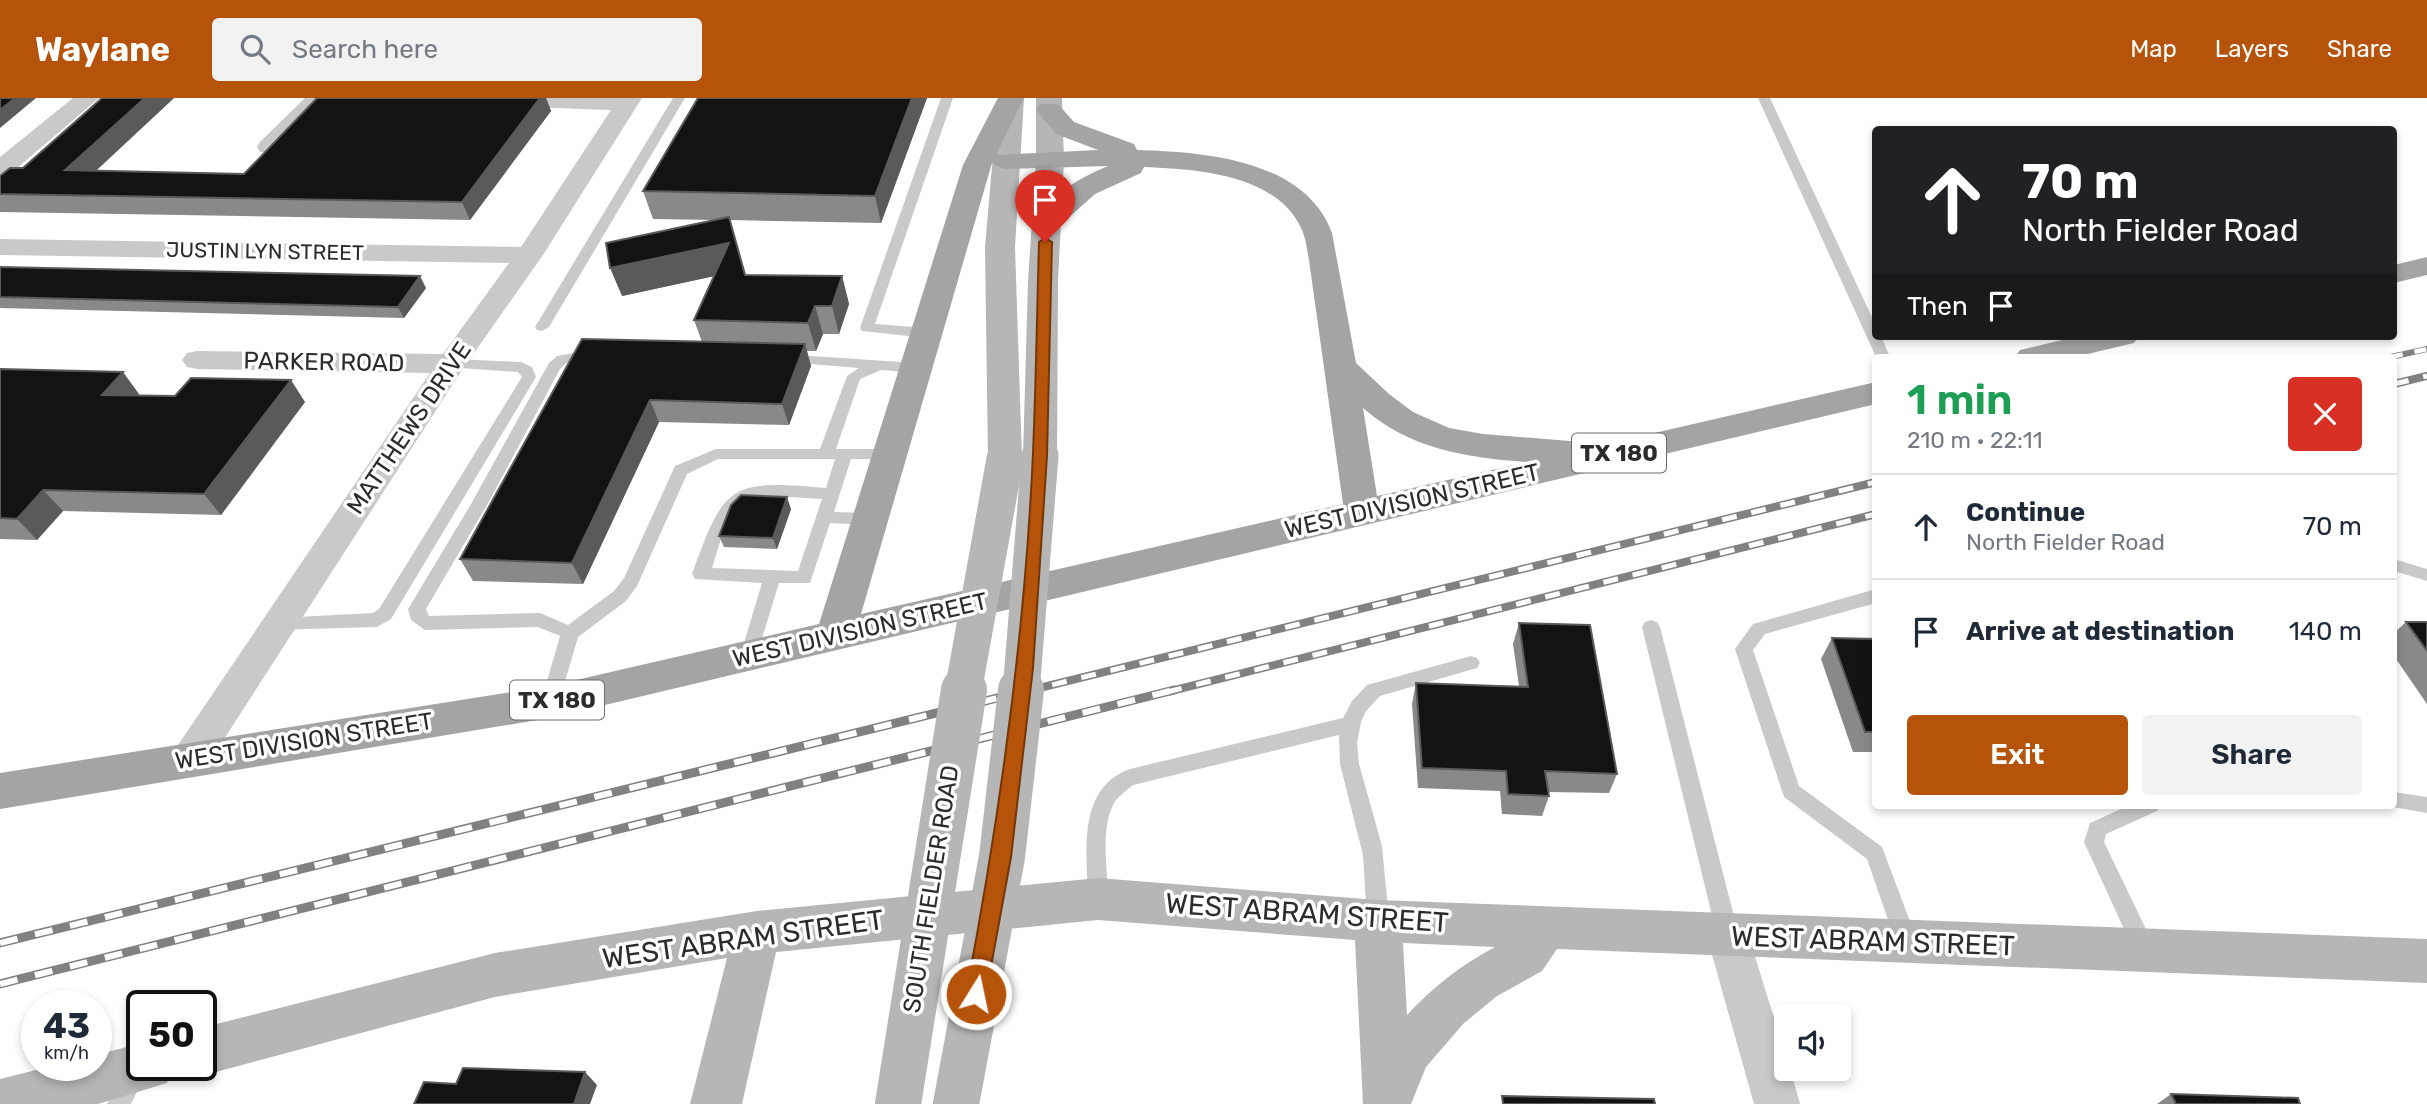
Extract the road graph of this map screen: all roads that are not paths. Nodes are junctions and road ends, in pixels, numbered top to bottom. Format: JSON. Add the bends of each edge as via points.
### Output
{"nodes":[{"id":1,"x":87,"y":98,"type":"edge"},
{"id":2,"x":318,"y":98,"type":"edge"},
{"id":3,"x":469,"y":98,"type":"edge"},
{"id":4,"x":680,"y":98,"type":"edge"},
{"id":5,"x":947,"y":98,"type":"edge"},
{"id":6,"x":1011,"y":98,"type":"edge"},
{"id":7,"x":1763,"y":98,"type":"edge"},
{"id":8,"x":629,"y":100,"type":"edge"},
{"id":9,"x":1049,"y":104,"type":"edge"},
{"id":10,"x":269,"y":147,"type":"edge"},
{"id":11,"x":1160,"y":159,"type":"junction"},
{"id":12,"x":1050,"y":160,"type":"junction"},
{"id":13,"x":1004,"y":161,"type":"junction"},
{"id":14,"x":0,"y":170,"type":"edge"},
{"id":15,"x":1047,"y":222,"type":"junction"},
{"id":16,"x":0,"y":247,"type":"edge"},
{"id":17,"x":529,"y":255,"type":"junction"},
{"id":18,"x":2427,"y":266,"type":"edge"},
{"id":19,"x":2397,"y":273,"type":"edge"},
{"id":20,"x":542,"y":327,"type":"dead end"},
{"id":21,"x":927,"y":333,"type":"junction"},
{"id":22,"x":1872,"y":333,"type":"edge"},
{"id":23,"x":2105,"y":340,"type":"edge"},
{"id":24,"x":609,"y":354,"type":"edge"},
{"id":25,"x":2044,"y":354,"type":"edge"},
{"id":26,"x":769,"y":357,"type":"edge"},
{"id":27,"x":197,"y":360,"type":"dead end"},
{"id":28,"x":451,"y":364,"type":"junction"},
{"id":29,"x":879,"y":365,"type":"junction"},
{"id":30,"x":1340,"y":367,"type":"junction"},
{"id":31,"x":916,"y":368,"type":"junction"},
{"id":32,"x":1872,"y":394,"type":"edge"},
{"id":33,"x":826,"y":454,"type":"junction"},
{"id":34,"x":845,"y":454,"type":"junction"},
{"id":35,"x":890,"y":454,"type":"junction"},
{"id":36,"x":1608,"y":456,"type":"junction"},
{"id":37,"x":1023,"y":457,"type":"junction"},
{"id":38,"x":832,"y":494,"type":"junction"},
{"id":39,"x":1362,"y":513,"type":"junction"},
{"id":40,"x":824,"y":517,"type":"junction"},
{"id":41,"x":870,"y":519,"type":"junction"},
{"id":42,"x":2397,"y":566,"type":"edge"},
{"id":43,"x":2427,"y":575,"type":"edge"},
{"id":44,"x":772,"y":577,"type":"junction"},
{"id":45,"x":1872,"y":597,"type":"edge"},
{"id":46,"x":278,"y":625,"type":"junction"},
{"id":47,"x":1651,"y":627,"type":"dead end"},
{"id":48,"x":570,"y":634,"type":"junction"},
{"id":49,"x":835,"y":636,"type":"junction"},
{"id":50,"x":749,"y":656,"type":"junction"},
{"id":51,"x":1471,"y":663,"type":"dead end"},
{"id":52,"x":550,"y":702,"type":"junction"},
{"id":53,"x":1352,"y":724,"type":"junction"},
{"id":54,"x":190,"y":759,"type":"junction"},
{"id":55,"x":0,"y":790,"type":"edge"},
{"id":56,"x":2397,"y":800,"type":"edge"},
{"id":57,"x":2427,"y":805,"type":"edge"},
{"id":58,"x":2141,"y":809,"type":"edge"},
{"id":59,"x":1098,"y":899,"type":"junction"},
{"id":60,"x":1378,"y":921,"type":"junction"},
{"id":61,"x":1546,"y":926,"type":"junction"},
{"id":62,"x":757,"y":932,"type":"junction"},
{"id":63,"x":1728,"y":937,"type":"junction"},
{"id":64,"x":1907,"y":943,"type":"junction"},
{"id":65,"x":2146,"y":951,"type":"junction"},
{"id":66,"x":2427,"y":961,"type":"edge"},
{"id":67,"x":217,"y":1048,"type":"edge"},
{"id":68,"x":129,"y":1081,"type":"edge"},
{"id":69,"x":1387,"y":1103,"type":"edge"},
{"id":70,"x":2,"y":1104,"type":"edge"},
{"id":71,"x":716,"y":1104,"type":"edge"},
{"id":72,"x":898,"y":1104,"type":"edge"},
{"id":73,"x":956,"y":1104,"type":"edge"},
{"id":74,"x":1777,"y":1104,"type":"edge"}],
"edges":[{"from":1,"to":14,"type":"street"},
{"from":2,"to":10,"type":"street"},
{"from":3,"to":8,"type":"street"},
{"from":4,"to":20,"type":"lane"},
{"from":5,"to":21,"type":"lane","via":[[867,328]]},
{"from":6,"to":13,"type":"main road"},
{"from":6,"to":21,"type":"main road","via":[[977,165]]},
{"from":7,"to":22,"type":"lane"},
{"from":8,"to":17,"type":"street","name":"MATTHEWS DRIVE"},
{"from":9,"to":11,"type":"main road","via":[[1065,128]]},
{"from":9,"to":12,"type":"main road"},
{"from":11,"to":12,"type":"main road"},
{"from":11,"to":15,"type":"main road","via":[[1091,182],[1068,198]]},
{"from":11,"to":30,"type":"main road","via":[[1240,169],[1268,179],[1297,202],[1314,225],[1324,260]]},
{"from":12,"to":13,"type":"main road"},
{"from":12,"to":15,"type":"main road"},
{"from":13,"to":37,"type":"main road","via":[[1000,247]]},
{"from":15,"to":37,"type":"main road"},
{"from":16,"to":17,"type":"street","name":"JUSTIN LYN STREET"},
{"from":17,"to":28,"type":"street","name":"MATTHEWS DRIVE"},
{"from":18,"to":19,"type":"main road"},
{"from":21,"to":31,"type":"main road"},
{"from":23,"to":25,"type":"main road"},
{"from":24,"to":48,"type":"lane","via":[[583,354],[554,366],[417,609],[425,622],[540,620]]},
{"from":26,"to":29,"type":"lane"},
{"from":27,"to":28,"type":"street","name":"PARKER ROAD"},
{"from":28,"to":46,"type":"street","name":"MATTHEWS DRIVE"},
{"from":28,"to":46,"type":"lane","via":[[521,367],[528,377],[385,614],[376,620]]},
{"from":29,"to":31,"type":"lane"},
{"from":29,"to":33,"type":"lane","via":[[854,376]]},
{"from":30,"to":36,"type":"main road","via":[[1400,420],[1429,434],[1469,445]]},
{"from":30,"to":39,"type":"main road"},
{"from":31,"to":35,"type":"main road"},
{"from":32,"to":36,"type":"main road","name":"WEST DIVISION STREET","number":"TX 180"},
{"from":33,"to":34,"type":"lane"},
{"from":33,"to":48,"type":"lane","via":[[716,454],[681,470],[631,581],[620,596]]},
{"from":34,"to":35,"type":"lane"},
{"from":34,"to":38,"type":"lane"},
{"from":35,"to":41,"type":"main road"},
{"from":36,"to":39,"type":"main road","name":"WEST DIVISION STREET","number":"TX 180"},
{"from":37,"to":72,"type":"main road","name":"SOUTH FIELDER ROAD","bridge":true,"via":[[966,674]]},
{"from":37,"to":73,"type":"main road","bridge":true,"via":[[1024,668],[1002,857]]},
{"from":38,"to":40,"type":"lane"},
{"from":38,"to":44,"type":"lane","via":[[749,494],[724,512],[701,575]]},
{"from":39,"to":49,"type":"main road","name":"WEST DIVISION STREET","number":"TX 180"},
{"from":40,"to":41,"type":"lane"},
{"from":40,"to":44,"type":"lane","via":[[804,578]]},
{"from":41,"to":49,"type":"main road"},
{"from":42,"to":43,"type":"lane"},
{"from":44,"to":50,"type":"lane"},
{"from":45,"to":64,"type":"lane","via":[[1759,629],[1744,649],[1791,791],[1875,853]]},
{"from":46,"to":54,"type":"street","name":"MATTHEWS DRIVE"},
{"from":47,"to":63,"type":"lane"},
{"from":48,"to":52,"type":"lane"},
{"from":49,"to":50,"type":"main road","name":"WEST DIVISION STREET","number":"TX 180"},
{"from":50,"to":52,"type":"main road","name":"WEST DIVISION STREET","number":"TX 180"},
{"from":51,"to":53,"type":"lane","via":[[1374,690],[1364,698]]},
{"from":52,"to":54,"type":"main road","name":"WEST DIVISION STREET","number":"TX 180"},
{"from":53,"to":59,"type":"lane","via":[[1130,777],[1115,787],[1102,805]]},
{"from":53,"to":60,"type":"lane","via":[[1346,755],[1371,844]]},
{"from":54,"to":55,"type":"main road","name":"WEST DIVISION STREET","number":"TX 180"},
{"from":56,"to":57,"type":"lane"},
{"from":58,"to":65,"type":"lane","via":[[2097,829],[2094,842]]},
{"from":59,"to":60,"type":"main road","name":"WEST ABRAM STREET"},
{"from":59,"to":62,"type":"main road","name":"WEST ABRAM STREET"},
{"from":60,"to":61,"type":"main road","name":"WEST ABRAM STREET"},
{"from":60,"to":69,"type":"main road"},
{"from":61,"to":63,"type":"main road","name":"WEST ABRAM STREET"},
{"from":61,"to":69,"type":"main road","via":[[1525,955],[1480,980],[1446,1008],[1407,1051]]},
{"from":62,"to":67,"type":"main road","name":"WEST ABRAM STREET","via":[[495,975]]},
{"from":62,"to":71,"type":"main road"},
{"from":63,"to":64,"type":"main road","name":"WEST ABRAM STREET"},
{"from":63,"to":74,"type":"street"},
{"from":64,"to":65,"type":"main road","name":"WEST ABRAM STREET"},
{"from":65,"to":66,"type":"main road","name":"WEST ABRAM STREET"},
{"from":68,"to":70,"type":"main road"}]}
